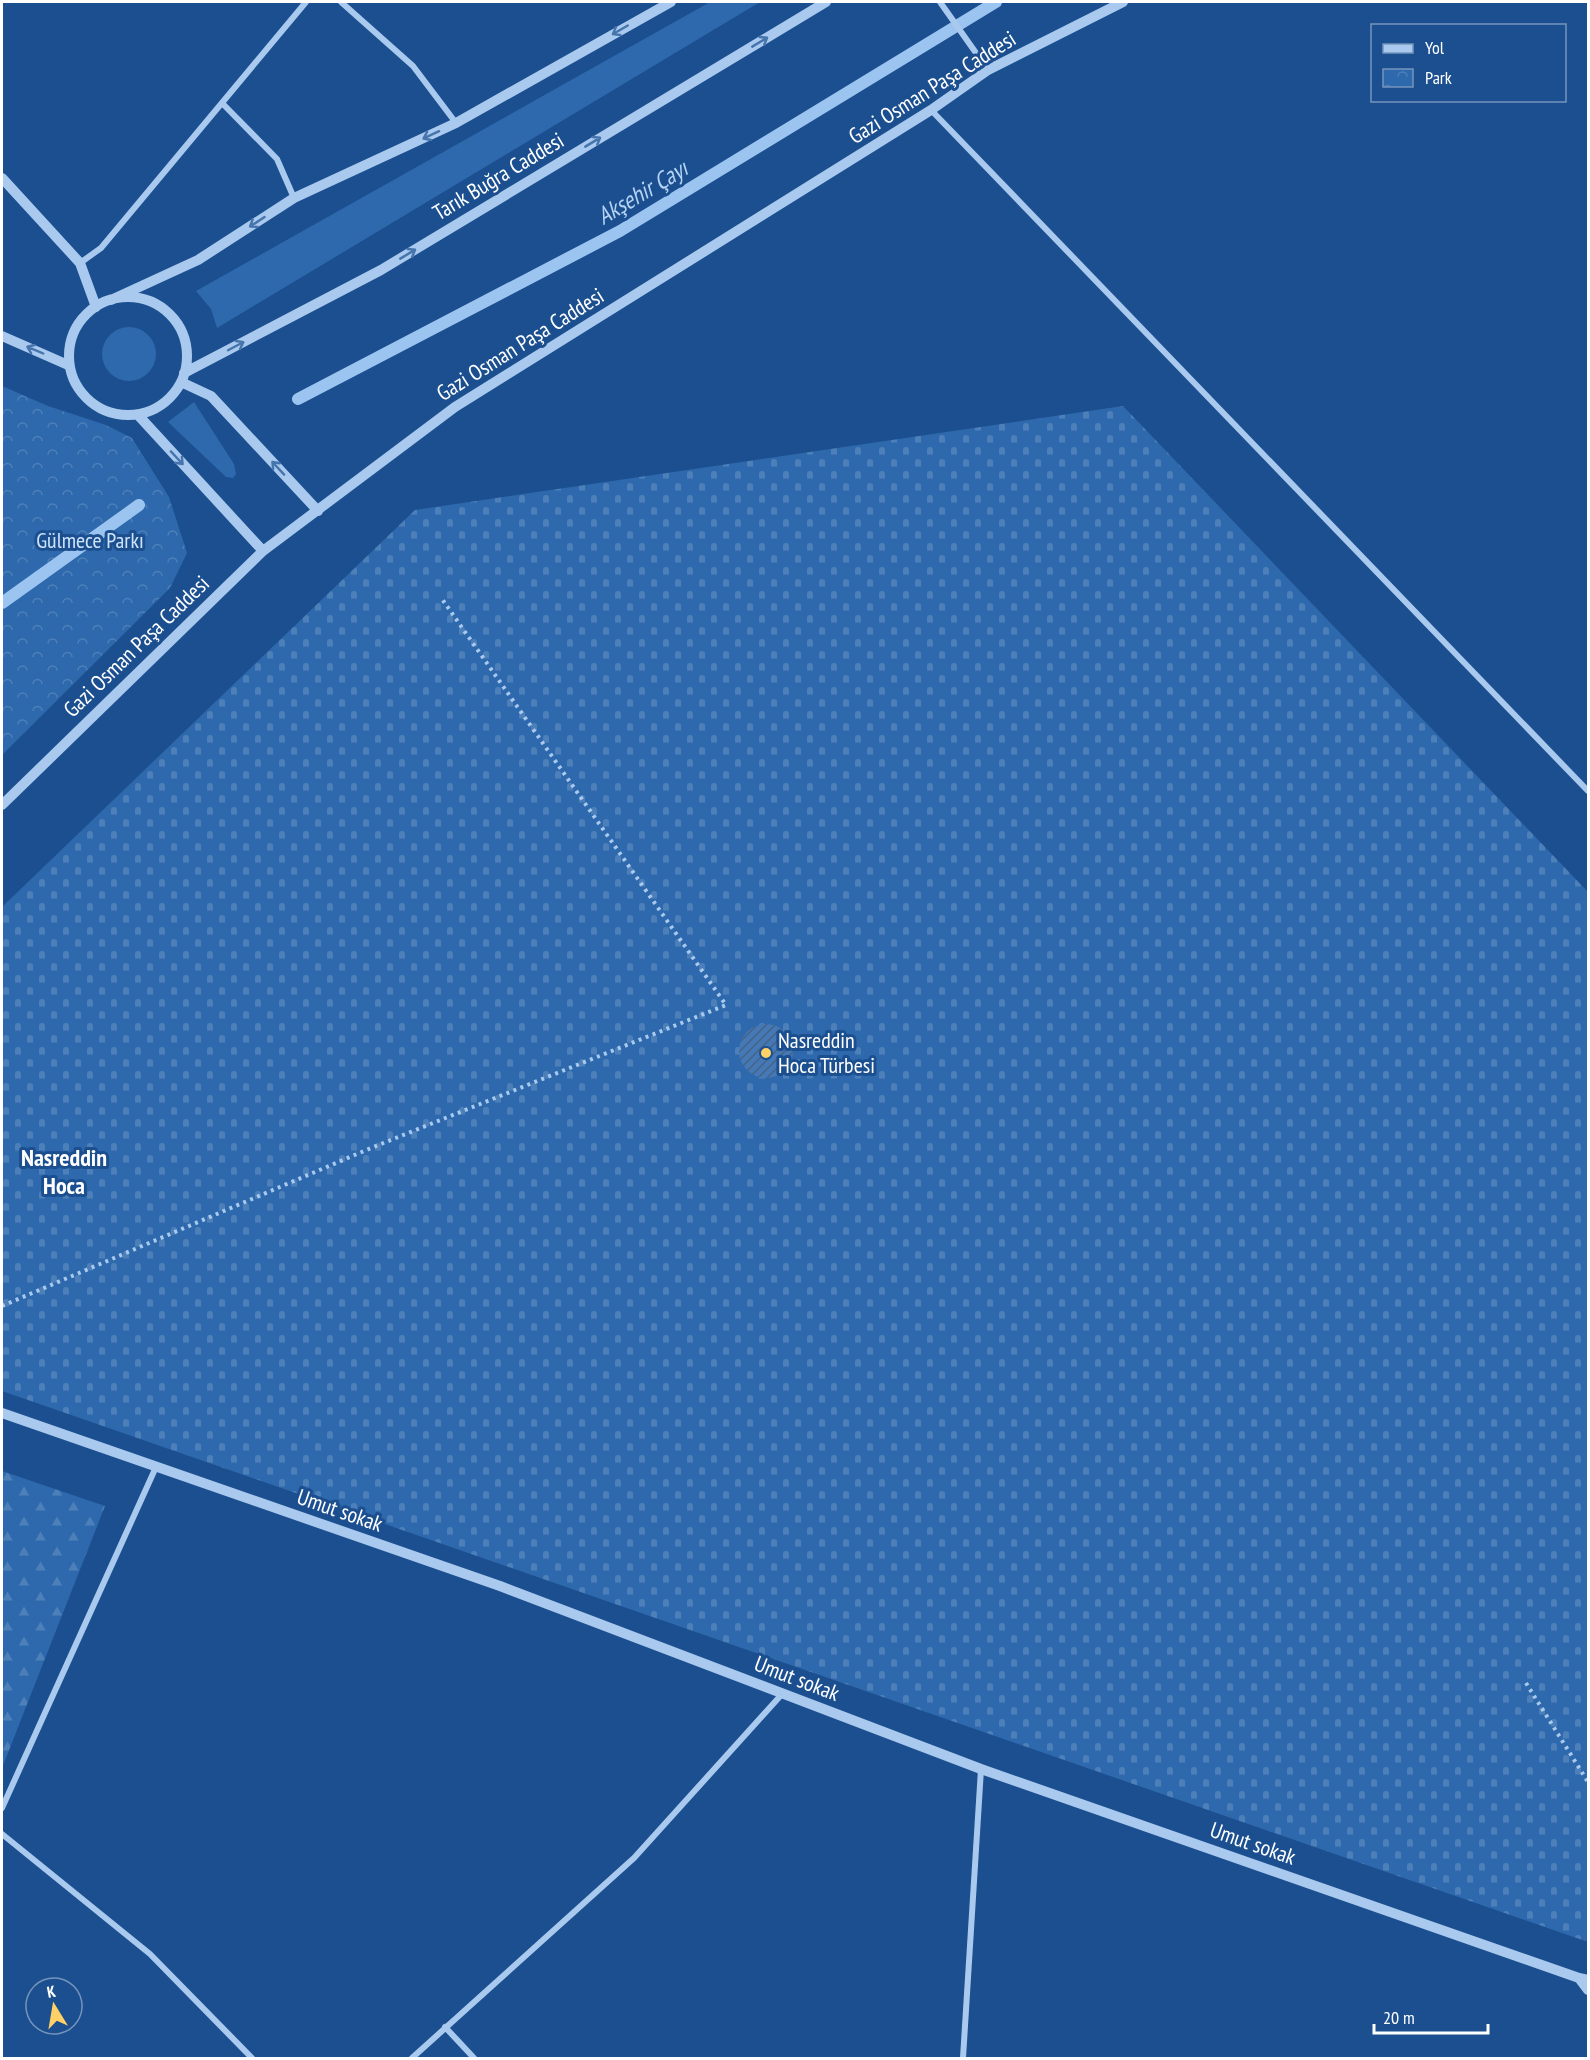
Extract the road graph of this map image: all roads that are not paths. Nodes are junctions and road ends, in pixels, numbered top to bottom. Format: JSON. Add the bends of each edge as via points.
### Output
{"nodes":[{"id":1,"x":306,"y":2,"type":"edge"},
{"id":2,"x":341,"y":2,"type":"edge"},
{"id":3,"x":671,"y":2,"type":"edge"},
{"id":4,"x":826,"y":2,"type":"edge"},
{"id":5,"x":940,"y":2,"type":"edge"},
{"id":6,"x":1123,"y":2,"type":"edge"},
{"id":7,"x":988,"y":70,"type":"junction"},
{"id":8,"x":222,"y":103,"type":"junction"},
{"id":9,"x":931,"y":111,"type":"junction"},
{"id":10,"x":456,"y":123,"type":"junction"},
{"id":11,"x":2,"y":178,"type":"edge"},
{"id":12,"x":294,"y":198,"type":"junction"},
{"id":13,"x":81,"y":263,"type":"junction"},
{"id":14,"x":111,"y":300,"type":"junction"},
{"id":15,"x":96,"y":307,"type":"junction"},
{"id":16,"x":2,"y":336,"type":"edge"},
{"id":17,"x":68,"y":364,"type":"junction"},
{"id":18,"x":182,"y":378,"type":"junction"},
{"id":19,"x":138,"y":414,"type":"junction"},
{"id":20,"x":318,"y":511,"type":"junction"},
{"id":21,"x":263,"y":551,"type":"junction"},
{"id":22,"x":1588,"y":791,"type":"edge"},
{"id":23,"x":2,"y":805,"type":"edge"},
{"id":24,"x":2,"y":1413,"type":"edge"},
{"id":25,"x":156,"y":1467,"type":"junction"},
{"id":26,"x":783,"y":1694,"type":"junction"},
{"id":27,"x":981,"y":1769,"type":"junction"},
{"id":28,"x":2,"y":1808,"type":"edge"},
{"id":29,"x":2,"y":1834,"type":"edge"},
{"id":30,"x":1584,"y":1979,"type":"edge"},
{"id":31,"x":1588,"y":1990,"type":"edge"},
{"id":32,"x":445,"y":2027,"type":"junction"},
{"id":33,"x":252,"y":2058,"type":"edge"},
{"id":34,"x":412,"y":2058,"type":"edge"},
{"id":35,"x":474,"y":2058,"type":"edge"},
{"id":36,"x":963,"y":2058,"type":"edge"}],
"edges":[{"from":1,"to":8,"type":"street"},
{"from":2,"to":10,"type":"street","via":[[413,66]]},
{"from":3,"to":10,"type":"street","one_way":true},
{"from":18,"to":4,"type":"street","name":"Tarık Buğra Caddesi","one_way":true,"via":[[381,270]]},
{"from":5,"to":7,"type":"street"},
{"from":6,"to":7,"type":"street","name":"Gazi Osman Paşa Caddesi"},
{"from":7,"to":9,"type":"street","name":"Gazi Osman Paşa Caddesi"},
{"from":8,"to":12,"type":"street","via":[[277,159]]},
{"from":8,"to":13,"type":"street","via":[[101,248]]},
{"from":9,"to":20,"type":"street","name":"Gazi Osman Paşa Caddesi","via":[[455,406]]},
{"from":9,"to":22,"type":"street"},
{"from":10,"to":12,"type":"street","one_way":true},
{"from":11,"to":13,"type":"street"},
{"from":12,"to":14,"type":"street","one_way":true,"via":[[198,260]]},
{"from":13,"to":15,"type":"street"},
{"from":14,"to":15,"type":"street"},
{"from":14,"to":18,"type":"street","via":[[142,299],[169,315],[185,342]]},
{"from":15,"to":17,"type":"street","via":[[83,317],[74,332]]},
{"from":17,"to":16,"type":"street","one_way":true},
{"from":17,"to":19,"type":"street","via":[[75,383],[101,410],[119,415]]},
{"from":18,"to":19,"type":"street","via":[[163,404]]},
{"from":20,"to":18,"type":"street","one_way":true,"via":[[211,396]]},
{"from":19,"to":21,"type":"street","one_way":true},
{"from":20,"to":21,"type":"street","name":"Gazi Osman Paşa Caddesi"},
{"from":21,"to":23,"type":"street","name":"Gazi Osman Paşa Caddesi"},
{"from":24,"to":25,"type":"street","name":"Umut sokak"},
{"from":25,"to":26,"type":"street","name":"Umut sokak","via":[[500,1586]]},
{"from":25,"to":28,"type":"street"},
{"from":26,"to":27,"type":"street","name":"Umut sokak"},
{"from":26,"to":32,"type":"street","via":[[634,1858]]},
{"from":27,"to":30,"type":"street","name":"Umut sokak"},
{"from":27,"to":36,"type":"street"},
{"from":29,"to":33,"type":"street","via":[[150,1954]]},
{"from":30,"to":31,"type":"street"},
{"from":32,"to":34,"type":"street"},
{"from":32,"to":35,"type":"street"}]}
